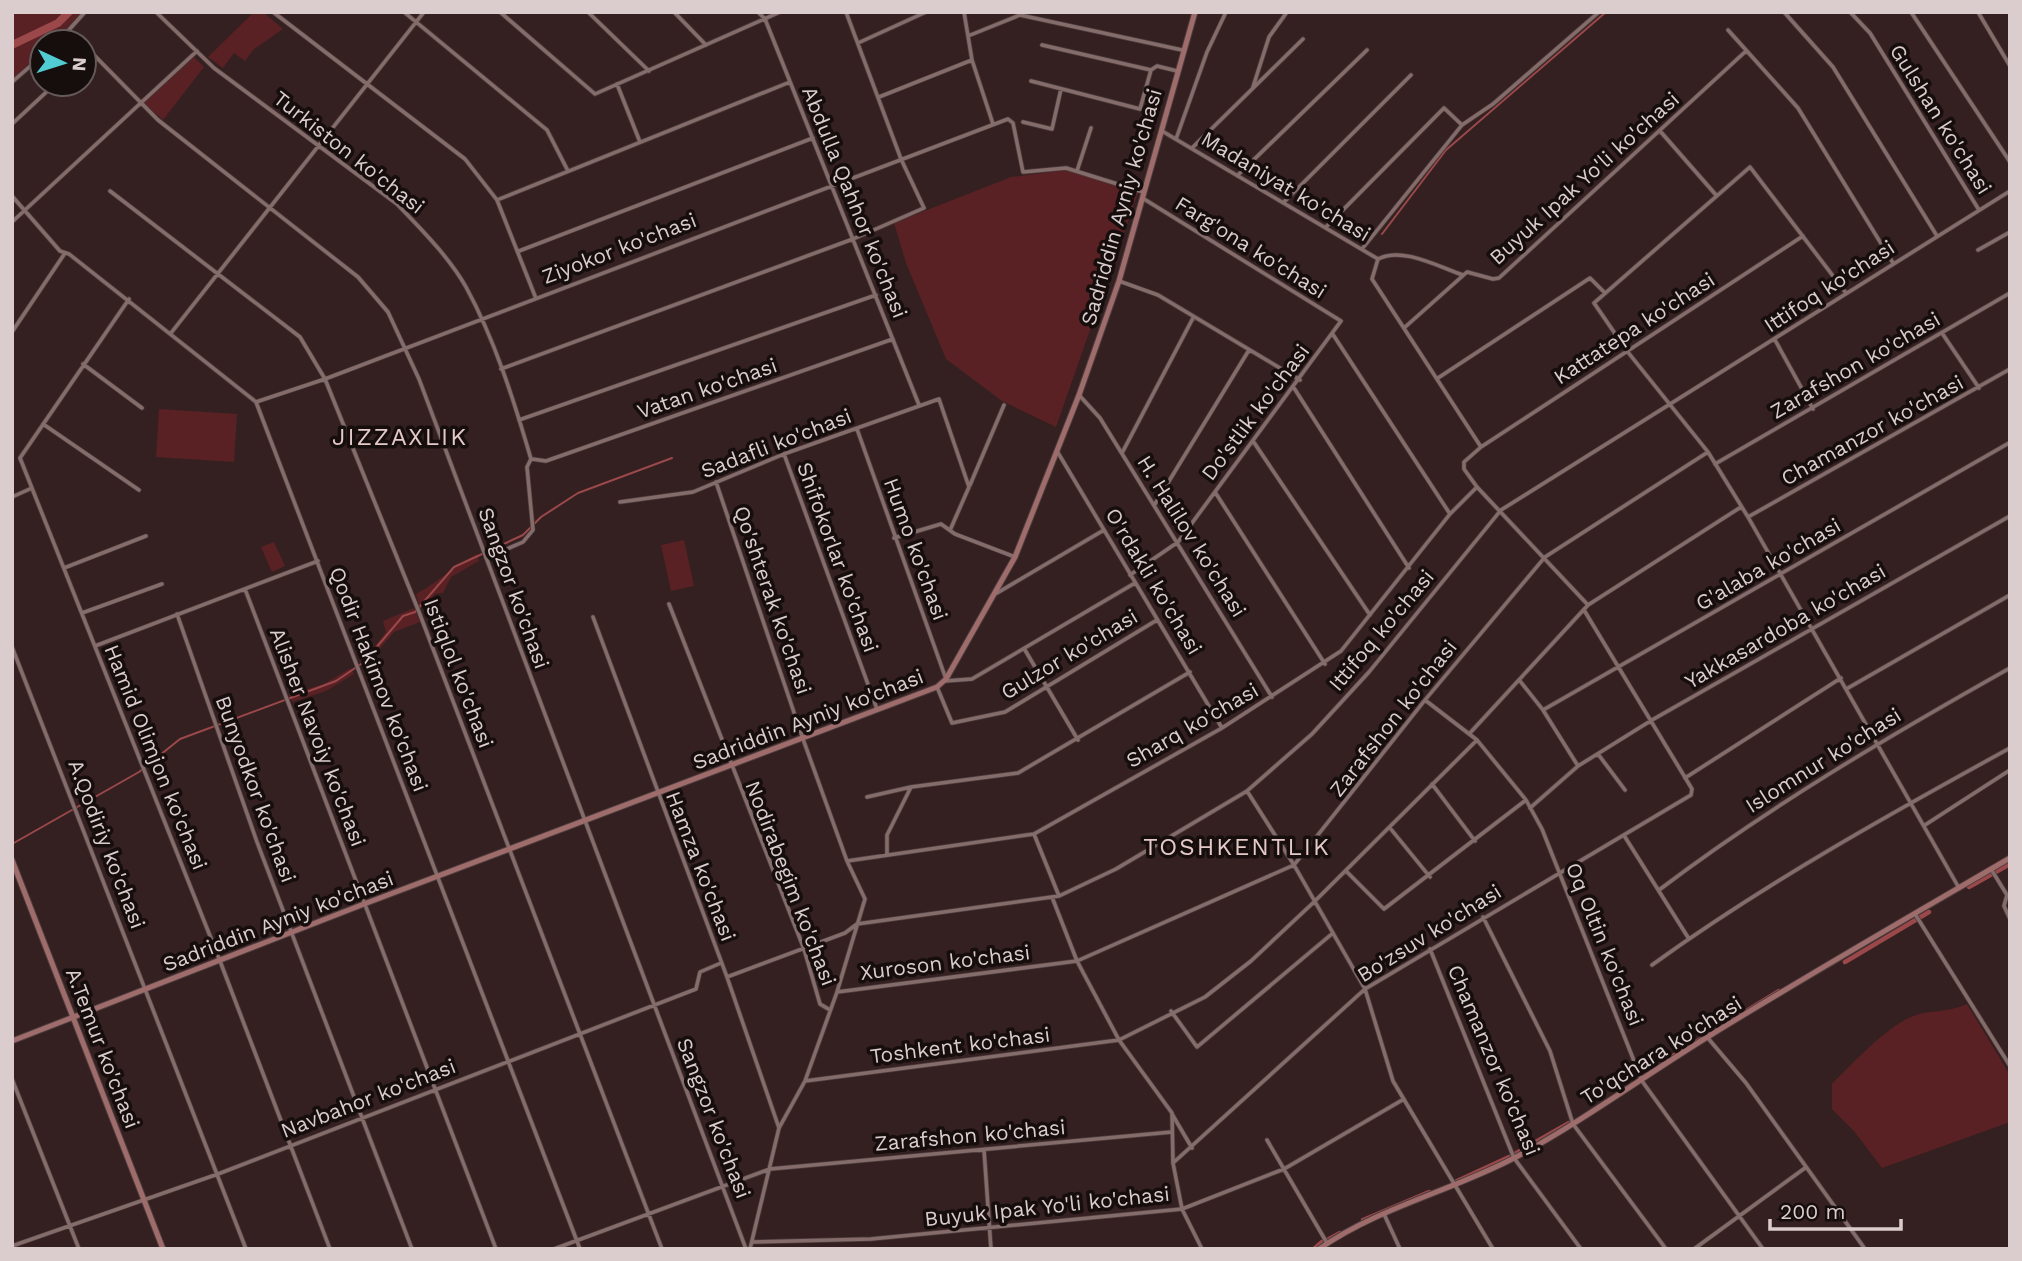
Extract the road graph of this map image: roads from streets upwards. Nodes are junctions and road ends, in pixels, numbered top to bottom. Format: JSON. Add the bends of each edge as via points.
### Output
{"nodes":[{"id":1,"x":85,"y":12,"type":"edge"},
{"id":2,"x":156,"y":12,"type":"edge"},
{"id":3,"x":273,"y":12,"type":"edge"},
{"id":4,"x":404,"y":12,"type":"edge"},
{"id":5,"x":424,"y":12,"type":"edge"},
{"id":6,"x":500,"y":12,"type":"edge"},
{"id":7,"x":588,"y":12,"type":"edge"},
{"id":8,"x":674,"y":12,"type":"edge"},
{"id":9,"x":758,"y":12,"type":"edge"},
{"id":10,"x":780,"y":12,"type":"edge"},
{"id":11,"x":846,"y":12,"type":"edge"},
{"id":12,"x":926,"y":12,"type":"edge"},
{"id":13,"x":964,"y":12,"type":"edge"},
{"id":14,"x":1195,"y":12,"type":"edge"},
{"id":15,"x":1226,"y":12,"type":"edge"},
{"id":16,"x":1287,"y":12,"type":"edge"},
{"id":17,"x":1600,"y":12,"type":"edge"},
{"id":18,"x":1784,"y":12,"type":"edge"},
{"id":19,"x":1850,"y":12,"type":"edge"},
{"id":20,"x":1911,"y":12,"type":"edge"},
{"id":21,"x":1978,"y":12,"type":"edge"},
{"id":22,"x":1039,"y":14,"type":"edge"},
{"id":23,"x":765,"y":19,"type":"junction"},
{"id":24,"x":416,"y":23,"type":"junction"},
{"id":25,"x":71,"y":28,"type":"edge"},
{"id":26,"x":1728,"y":30,"type":"dead end"},
{"id":27,"x":968,"y":36,"type":"junction"},
{"id":28,"x":1303,"y":39,"type":"dead end"},
{"id":29,"x":858,"y":43,"type":"junction"},
{"id":30,"x":706,"y":45,"type":"junction"},
{"id":31,"x":1042,"y":45,"type":"dead end"},
{"id":32,"x":1182,"y":50,"type":"junction"},
{"id":33,"x":1367,"y":50,"type":"dead end"},
{"id":34,"x":197,"y":51,"type":"junction"},
{"id":35,"x":1746,"y":51,"type":"junction"},
{"id":36,"x":98,"y":60,"type":"edge"},
{"id":37,"x":972,"y":60,"type":"junction"},
{"id":38,"x":2010,"y":66,"type":"edge"},
{"id":39,"x":28,"y":68,"type":"edge"},
{"id":40,"x":1151,"y":70,"type":"junction"},
{"id":41,"x":649,"y":71,"type":"junction"},
{"id":42,"x":1177,"y":71,"type":"junction"},
{"id":43,"x":1411,"y":75,"type":"dead end"},
{"id":44,"x":1031,"y":81,"type":"dead end"},
{"id":45,"x":12,"y":82,"type":"edge"},
{"id":46,"x":790,"y":82,"type":"junction"},
{"id":47,"x":617,"y":84,"type":"junction"},
{"id":48,"x":368,"y":85,"type":"junction"},
{"id":49,"x":1062,"y":89,"type":"junction"},
{"id":50,"x":1252,"y":89,"type":"junction"},
{"id":51,"x":878,"y":97,"type":"junction"},
{"id":52,"x":40,"y":98,"type":"edge"},
{"id":53,"x":139,"y":104,"type":"junction"},
{"id":54,"x":1023,"y":122,"type":"dead end"},
{"id":55,"x":12,"y":124,"type":"edge"},
{"id":56,"x":993,"y":124,"type":"junction"},
{"id":57,"x":1462,"y":125,"type":"junction"},
{"id":58,"x":1091,"y":128,"type":"dead end"},
{"id":59,"x":1160,"y":130,"type":"junction"},
{"id":60,"x":1660,"y":131,"type":"junction"},
{"id":61,"x":813,"y":138,"type":"junction"},
{"id":62,"x":1176,"y":139,"type":"junction"},
{"id":63,"x":640,"y":142,"type":"junction"},
{"id":64,"x":319,"y":146,"type":"junction"},
{"id":65,"x":1192,"y":148,"type":"junction"},
{"id":66,"x":901,"y":159,"type":"junction"},
{"id":67,"x":2010,"y":162,"type":"edge"},
{"id":68,"x":568,"y":171,"type":"junction"},
{"id":69,"x":1077,"y":171,"type":"junction"},
{"id":70,"x":1239,"y":174,"type":"junction"},
{"id":71,"x":832,"y":184,"type":"junction"},
{"id":72,"x":110,"y":191,"type":"dead end"},
{"id":73,"x":2010,"y":191,"type":"edge"},
{"id":74,"x":1716,"y":195,"type":"junction"},
{"id":75,"x":12,"y":196,"type":"edge"},
{"id":76,"x":1145,"y":196,"type":"junction"},
{"id":77,"x":497,"y":200,"type":"junction"},
{"id":78,"x":1284,"y":202,"type":"junction"},
{"id":79,"x":271,"y":208,"type":"junction"},
{"id":80,"x":24,"y":210,"type":"junction"},
{"id":81,"x":1979,"y":210,"type":"junction"},
{"id":82,"x":12,"y":222,"type":"edge"},
{"id":83,"x":1325,"y":228,"type":"junction"},
{"id":84,"x":2010,"y":232,"type":"edge"},
{"id":85,"x":1803,"y":236,"type":"junction"},
{"id":86,"x":1937,"y":236,"type":"junction"},
{"id":87,"x":853,"y":239,"type":"junction"},
{"id":88,"x":1362,"y":249,"type":"junction"},
{"id":89,"x":1978,"y":250,"type":"dead end"},
{"id":90,"x":519,"y":251,"type":"junction"},
{"id":91,"x":65,"y":253,"type":"junction"},
{"id":92,"x":1378,"y":258,"type":"junction"},
{"id":93,"x":1893,"y":263,"type":"junction"},
{"id":94,"x":218,"y":274,"type":"junction"},
{"id":95,"x":1464,"y":275,"type":"junction"},
{"id":96,"x":1119,"y":281,"type":"junction"},
{"id":97,"x":1605,"y":293,"type":"junction"},
{"id":98,"x":1846,"y":293,"type":"junction"},
{"id":99,"x":2010,"y":293,"type":"edge"},
{"id":100,"x":876,"y":295,"type":"junction"},
{"id":101,"x":535,"y":296,"type":"junction"},
{"id":102,"x":129,"y":299,"type":"junction"},
{"id":103,"x":481,"y":318,"type":"junction"},
{"id":104,"x":1193,"y":318,"type":"junction"},
{"id":105,"x":1341,"y":321,"type":"joint"},
{"id":106,"x":1405,"y":328,"type":"junction"},
{"id":107,"x":12,"y":332,"type":"edge"},
{"id":108,"x":171,"y":333,"type":"junction"},
{"id":109,"x":1332,"y":333,"type":"junction"},
{"id":110,"x":1942,"y":333,"type":"junction"},
{"id":111,"x":894,"y":339,"type":"junction"},
{"id":112,"x":1775,"y":341,"type":"junction"},
{"id":113,"x":406,"y":346,"type":"junction"},
{"id":114,"x":1249,"y":350,"type":"junction"},
{"id":115,"x":1627,"y":351,"type":"junction"},
{"id":116,"x":83,"y":364,"type":"junction"},
{"id":117,"x":501,"y":369,"type":"junction"},
{"id":118,"x":2010,"y":369,"type":"edge"},
{"id":119,"x":1438,"y":378,"type":"junction"},
{"id":120,"x":325,"y":379,"type":"junction"},
{"id":121,"x":1300,"y":380,"type":"junction"},
{"id":122,"x":1294,"y":388,"type":"junction"},
{"id":123,"x":1979,"y":388,"type":"junction"},
{"id":124,"x":1079,"y":395,"type":"junction"},
{"id":125,"x":256,"y":402,"type":"junction"},
{"id":126,"x":1671,"y":403,"type":"junction"},
{"id":127,"x":919,"y":405,"type":"junction"},
{"id":128,"x":1004,"y":405,"type":"dead end"},
{"id":129,"x":142,"y":408,"type":"dead end"},
{"id":130,"x":1813,"y":409,"type":"junction"},
{"id":131,"x":519,"y":420,"type":"junction"},
{"id":132,"x":43,"y":424,"type":"junction"},
{"id":133,"x":857,"y":429,"type":"junction"},
{"id":134,"x":1253,"y":441,"type":"junction"},
{"id":135,"x":2009,"y":443,"type":"edge"},
{"id":136,"x":1481,"y":447,"type":"junction"},
{"id":137,"x":1057,"y":451,"type":"junction"},
{"id":138,"x":1708,"y":452,"type":"junction"},
{"id":139,"x":1122,"y":453,"type":"junction"},
{"id":140,"x":784,"y":454,"type":"junction"},
{"id":141,"x":531,"y":459,"type":"junction"},
{"id":142,"x":1715,"y":464,"type":"junction"},
{"id":143,"x":716,"y":482,"type":"junction"},
{"id":144,"x":969,"y":486,"type":"junction"},
{"id":145,"x":1477,"y":487,"type":"junction"},
{"id":146,"x":32,"y":488,"type":"junction"},
{"id":147,"x":139,"y":490,"type":"dead end"},
{"id":148,"x":1215,"y":491,"type":"junction"},
{"id":149,"x":12,"y":497,"type":"edge"},
{"id":150,"x":620,"y":502,"type":"dead end"},
{"id":151,"x":1155,"y":504,"type":"junction"},
{"id":152,"x":1741,"y":506,"type":"junction"},
{"id":153,"x":1501,"y":510,"type":"junction"},
{"id":154,"x":1450,"y":514,"type":"junction"},
{"id":155,"x":2010,"y":516,"type":"edge"},
{"id":156,"x":1748,"y":517,"type":"junction"},
{"id":157,"x":951,"y":528,"type":"junction"},
{"id":158,"x":1104,"y":530,"type":"junction"},
{"id":159,"x":146,"y":536,"type":"dead end"},
{"id":160,"x":894,"y":538,"type":"junction"},
{"id":161,"x":1178,"y":542,"type":"junction"},
{"id":162,"x":1015,"y":557,"type":"junction"},
{"id":163,"x":1545,"y":557,"type":"junction"},
{"id":164,"x":486,"y":558,"type":"junction"},
{"id":165,"x":318,"y":561,"type":"junction"},
{"id":166,"x":64,"y":568,"type":"junction"},
{"id":167,"x":1409,"y":568,"type":"junction"},
{"id":168,"x":1782,"y":574,"type":"junction"},
{"id":169,"x":1130,"y":575,"type":"junction"},
{"id":170,"x":1135,"y":583,"type":"junction"},
{"id":171,"x":162,"y":584,"type":"dead end"},
{"id":172,"x":245,"y":589,"type":"junction"},
{"id":173,"x":992,"y":595,"type":"junction"},
{"id":174,"x":2010,"y":595,"type":"edge"},
{"id":175,"x":669,"y":604,"type":"dead end"},
{"id":176,"x":1588,"y":605,"type":"junction"},
{"id":177,"x":1584,"y":610,"type":"junction"},
{"id":178,"x":82,"y":613,"type":"junction"},
{"id":179,"x":177,"y":614,"type":"junction"},
{"id":180,"x":1370,"y":615,"type":"junction"},
{"id":181,"x":593,"y":617,"type":"dead end"},
{"id":182,"x":1157,"y":620,"type":"junction"},
{"id":183,"x":1813,"y":628,"type":"junction"},
{"id":184,"x":95,"y":646,"type":"junction"},
{"id":185,"x":12,"y":648,"type":"edge"},
{"id":186,"x":1025,"y":650,"type":"junction"},
{"id":187,"x":1325,"y":664,"type":"junction"},
{"id":188,"x":1620,"y":667,"type":"junction"},
{"id":189,"x":2010,"y":668,"type":"edge"},
{"id":190,"x":1190,"y":672,"type":"junction"},
{"id":191,"x":1841,"y":678,"type":"junction"},
{"id":192,"x":944,"y":680,"type":"junction"},
{"id":193,"x":1520,"y":681,"type":"junction"},
{"id":194,"x":937,"y":687,"type":"junction"},
{"id":195,"x":1048,"y":687,"type":"junction"},
{"id":196,"x":1847,"y":688,"type":"junction"},
{"id":197,"x":1272,"y":697,"type":"junction"},
{"id":198,"x":1424,"y":700,"type":"junction"},
{"id":199,"x":877,"y":710,"type":"junction"},
{"id":200,"x":1543,"y":710,"type":"junction"},
{"id":201,"x":1652,"y":720,"type":"junction"},
{"id":202,"x":1222,"y":728,"type":"junction"},
{"id":203,"x":1470,"y":733,"type":"junction"},
{"id":204,"x":803,"y":738,"type":"junction"},
{"id":205,"x":1078,"y":740,"type":"junction"},
{"id":206,"x":1476,"y":740,"type":"junction"},
{"id":207,"x":1878,"y":743,"type":"junction"},
{"id":208,"x":2010,"y":748,"type":"edge"},
{"id":209,"x":1598,"y":754,"type":"junction"},
{"id":210,"x":730,"y":766,"type":"junction"},
{"id":211,"x":1578,"y":766,"type":"junction"},
{"id":212,"x":2010,"y":770,"type":"edge"},
{"id":213,"x":1685,"y":778,"type":"junction"},
{"id":214,"x":1432,"y":783,"type":"junction"},
{"id":215,"x":911,"y":787,"type":"junction"},
{"id":216,"x":1625,"y":790,"type":"dead end"},
{"id":217,"x":1247,"y":792,"type":"junction"},
{"id":218,"x":657,"y":794,"type":"junction"},
{"id":219,"x":867,"y":797,"type":"dead end"},
{"id":220,"x":1526,"y":800,"type":"junction"},
{"id":221,"x":1912,"y":802,"type":"junction"},
{"id":222,"x":1530,"y":808,"type":"junction"},
{"id":223,"x":584,"y":821,"type":"junction"},
{"id":224,"x":1925,"y":825,"type":"junction"},
{"id":225,"x":1390,"y":828,"type":"junction"},
{"id":226,"x":1034,"y":834,"type":"junction"},
{"id":227,"x":1625,"y":837,"type":"junction"},
{"id":228,"x":1475,"y":841,"type":"junction"},
{"id":229,"x":510,"y":849,"type":"junction"},
{"id":230,"x":887,"y":854,"type":"junction"},
{"id":231,"x":2010,"y":858,"type":"edge"},
{"id":232,"x":12,"y":860,"type":"edge"},
{"id":233,"x":847,"y":861,"type":"junction"},
{"id":234,"x":1294,"y":866,"type":"junction"},
{"id":235,"x":1991,"y":869,"type":"junction"},
{"id":236,"x":1347,"y":872,"type":"junction"},
{"id":237,"x":1559,"y":872,"type":"junction"},
{"id":238,"x":436,"y":877,"type":"junction"},
{"id":239,"x":1430,"y":877,"type":"junction"},
{"id":240,"x":1959,"y":888,"type":"junction"},
{"id":241,"x":1659,"y":890,"type":"junction"},
{"id":242,"x":1059,"y":896,"type":"junction"},
{"id":243,"x":1052,"y":897,"type":"junction"},
{"id":244,"x":1314,"y":902,"type":"junction"},
{"id":245,"x":364,"y":904,"type":"junction"},
{"id":246,"x":1915,"y":914,"type":"junction"},
{"id":247,"x":1483,"y":917,"type":"junction"},
{"id":248,"x":2010,"y":919,"type":"edge"},
{"id":249,"x":857,"y":924,"type":"junction"},
{"id":250,"x":290,"y":932,"type":"junction"},
{"id":251,"x":1333,"y":933,"type":"junction"},
{"id":252,"x":1689,"y":939,"type":"junction"},
{"id":253,"x":804,"y":949,"type":"junction"},
{"id":254,"x":1430,"y":949,"type":"junction"},
{"id":255,"x":220,"y":961,"type":"junction"},
{"id":256,"x":1077,"y":961,"type":"junction"},
{"id":257,"x":721,"y":963,"type":"junction"},
{"id":258,"x":1652,"y":965,"type":"dead end"},
{"id":259,"x":727,"y":977,"type":"junction"},
{"id":260,"x":147,"y":989,"type":"junction"},
{"id":261,"x":1365,"y":989,"type":"junction"},
{"id":262,"x":837,"y":992,"type":"junction"},
{"id":263,"x":654,"y":1005,"type":"junction"},
{"id":264,"x":831,"y":1011,"type":"junction"},
{"id":265,"x":1171,"y":1011,"type":"junction"},
{"id":266,"x":74,"y":1017,"type":"junction"},
{"id":267,"x":582,"y":1033,"type":"junction"},
{"id":268,"x":1707,"y":1037,"type":"junction"},
{"id":269,"x":1119,"y":1040,"type":"junction"},
{"id":270,"x":12,"y":1041,"type":"edge"},
{"id":271,"x":506,"y":1061,"type":"junction"},
{"id":272,"x":2010,"y":1066,"type":"edge"},
{"id":273,"x":12,"y":1079,"type":"edge"},
{"id":274,"x":1642,"y":1080,"type":"junction"},
{"id":275,"x":805,"y":1081,"type":"junction"},
{"id":276,"x":437,"y":1087,"type":"junction"},
{"id":277,"x":1404,"y":1100,"type":"junction"},
{"id":278,"x":1172,"y":1113,"type":"junction"},
{"id":279,"x":363,"y":1116,"type":"junction"},
{"id":280,"x":1573,"y":1124,"type":"junction"},
{"id":281,"x":779,"y":1128,"type":"junction"},
{"id":282,"x":1172,"y":1132,"type":"junction"},
{"id":283,"x":1267,"y":1140,"type":"dead end"},
{"id":284,"x":290,"y":1144,"type":"junction"},
{"id":285,"x":1192,"y":1148,"type":"junction"},
{"id":286,"x":984,"y":1150,"type":"junction"},
{"id":287,"x":1514,"y":1158,"type":"junction"},
{"id":288,"x":1173,"y":1163,"type":"junction"},
{"id":289,"x":1805,"y":1168,"type":"junction"},
{"id":290,"x":770,"y":1169,"type":"junction"},
{"id":291,"x":1284,"y":1170,"type":"junction"},
{"id":292,"x":218,"y":1174,"type":"junction"},
{"id":293,"x":1454,"y":1185,"type":"junction"},
{"id":294,"x":723,"y":1186,"type":"junction"},
{"id":295,"x":144,"y":1201,"type":"junction"},
{"id":296,"x":1182,"y":1209,"type":"junction"},
{"id":297,"x":1384,"y":1212,"type":"junction"},
{"id":298,"x":648,"y":1214,"type":"junction"},
{"id":299,"x":1740,"y":1218,"type":"junction"},
{"id":300,"x":70,"y":1225,"type":"junction"},
{"id":301,"x":991,"y":1228,"type":"junction"},
{"id":302,"x":576,"y":1239,"type":"junction"},
{"id":303,"x":752,"y":1242,"type":"junction"},
{"id":304,"x":1327,"y":1243,"type":"junction"},
{"id":305,"x":12,"y":1246,"type":"edge"},
{"id":306,"x":79,"y":1249,"type":"edge"},
{"id":307,"x":163,"y":1249,"type":"edge"},
{"id":308,"x":246,"y":1249,"type":"edge"},
{"id":309,"x":330,"y":1249,"type":"edge"},
{"id":310,"x":412,"y":1249,"type":"edge"},
{"id":311,"x":496,"y":1249,"type":"edge"},
{"id":312,"x":554,"y":1249,"type":"edge"},
{"id":313,"x":580,"y":1249,"type":"edge"},
{"id":314,"x":662,"y":1249,"type":"edge"},
{"id":315,"x":748,"y":1249,"type":"edge"},
{"id":316,"x":991,"y":1249,"type":"edge"},
{"id":317,"x":1202,"y":1249,"type":"edge"},
{"id":318,"x":1319,"y":1249,"type":"edge"},
{"id":319,"x":1401,"y":1249,"type":"edge"},
{"id":320,"x":1493,"y":1249,"type":"edge"},
{"id":321,"x":1581,"y":1249,"type":"edge"},
{"id":322,"x":1666,"y":1249,"type":"edge"},
{"id":323,"x":1694,"y":1249,"type":"edge"},
{"id":324,"x":1763,"y":1249,"type":"edge"},
{"id":325,"x":1866,"y":1249,"type":"edge"}],
"edges":[{"from":1,"to":25,"type":"street"},
{"from":2,"to":34,"type":"street","name":"Turkiston ko'chasi"},
{"from":3,"to":48,"type":"street"},
{"from":4,"to":24,"type":"street"},
{"from":5,"to":24,"type":"street"},
{"from":6,"to":47,"type":"street","via":[[595,94]]},
{"from":7,"to":41,"type":"street"},
{"from":8,"to":30,"type":"street"},
{"from":9,"to":23,"type":"street","name":"Abdulla Qahhor ko'chasi"},
{"from":10,"to":23,"type":"street"},
{"from":11,"to":29,"type":"street"},
{"from":12,"to":29,"type":"street"},
{"from":13,"to":27,"type":"street"},
{"from":14,"to":32,"type":"street","name":"Sadriddin Ayniy ko'chasi"},
{"from":15,"to":62,"type":"street"},
{"from":16,"to":50,"type":"street","via":[[1269,37]]},
{"from":17,"to":57,"type":"street"},
{"from":18,"to":86,"type":"street","via":[[1833,67]]},
{"from":19,"to":81,"type":"street","name":"Gulshan ko'chasi","via":[[1870,33]]},
{"from":20,"to":67,"type":"street"},
{"from":21,"to":38,"type":"street"},
{"from":22,"to":27,"type":"street","via":[[1020,15]]},
{"from":22,"to":32,"type":"street"},
{"from":23,"to":30,"type":"street"},
{"from":23,"to":46,"type":"street","name":"Abdulla Qahhor ko'chasi"},
{"from":24,"to":48,"type":"street"},
{"from":24,"to":68,"type":"street","via":[[547,130]]},
{"from":26,"to":35,"type":"street"},
{"from":27,"to":37,"type":"street"},
{"from":28,"to":50,"type":"street"},
{"from":29,"to":51,"type":"street"},
{"from":30,"to":41,"type":"street"},
{"from":31,"to":40,"type":"street"},
{"from":32,"to":42,"type":"street","name":"Sadriddin Ayniy ko'chasi"},
{"from":33,"to":70,"type":"street"},
{"from":34,"to":53,"type":"street"},
{"from":34,"to":64,"type":"street","name":"Turkiston ko'chasi"},
{"from":35,"to":60,"type":"street","name":"Buyuk Ipak Yo'li ko'chasi"},
{"from":35,"to":93,"type":"street","via":[[1798,108]]},
{"from":36,"to":53,"type":"street","name":"Sangzor ko'chasi"},
{"from":37,"to":51,"type":"street"},
{"from":37,"to":56,"type":"street"},
{"from":39,"to":45,"type":"street"},
{"from":40,"to":42,"type":"street","via":[[1157,66]]},
{"from":40,"to":49,"type":"street","via":[[1140,109]]},
{"from":41,"to":47,"type":"street"},
{"from":42,"to":59,"type":"street","name":"Sadriddin Ayniy ko'chasi"},
{"from":43,"to":78,"type":"street"},
{"from":44,"to":49,"type":"street"},
{"from":46,"to":61,"type":"street","name":"Abdulla Qahhor ko'chasi"},
{"from":46,"to":63,"type":"street"},
{"from":47,"to":63,"type":"street"},
{"from":48,"to":64,"type":"street"},
{"from":48,"to":77,"type":"street","via":[[465,159]]},
{"from":49,"to":54,"type":"street","via":[[1052,130]]},
{"from":50,"to":65,"type":"street"},
{"from":51,"to":66,"type":"street"},
{"from":52,"to":55,"type":"street"},
{"from":53,"to":79,"type":"street","name":"Sangzor ko'chasi"},
{"from":53,"to":80,"type":"street"},
{"from":56,"to":66,"type":"street","name":"Ziyokor ko'chasi"},
{"from":56,"to":69,"type":"street","name":"Farg'ona ko'chasi","via":[[1008,119],[1013,123],[1023,172]]},
{"from":57,"to":83,"type":"street","via":[[1444,108]]},
{"from":57,"to":88,"type":"street"},
{"from":58,"to":69,"type":"street"},
{"from":59,"to":62,"type":"street","name":"Madaniyat ko'chasi"},
{"from":59,"to":76,"type":"street","name":"Sadriddin Ayniy ko'chasi"},
{"from":60,"to":74,"type":"street"},
{"from":60,"to":95,"type":"street","name":"Buyuk Ipak Yo'li ko'chasi","via":[[1499,278],[1469,271]]},
{"from":61,"to":71,"type":"street","name":"Abdulla Qahhor ko'chasi"},
{"from":61,"to":90,"type":"street"},
{"from":62,"to":65,"type":"street","name":"Madaniyat ko'chasi"},
{"from":63,"to":68,"type":"street"},
{"from":64,"to":79,"type":"street"},
{"from":64,"to":103,"type":"street","name":"Turkiston ko'chasi","via":[[397,204],[422,230],[465,284]]},
{"from":65,"to":70,"type":"street","name":"Madaniyat ko'chasi"},
{"from":66,"to":71,"type":"street","name":"Ziyokor ko'chasi"},
{"from":66,"to":87,"type":"street","via":[[924,208]]},
{"from":68,"to":77,"type":"street"},
{"from":69,"to":76,"type":"street","name":"Farg'ona ko'chasi"},
{"from":70,"to":78,"type":"street","name":"Madaniyat ko'chasi"},
{"from":71,"to":87,"type":"street","name":"Abdulla Qahhor ko'chasi"},
{"from":71,"to":101,"type":"street","name":"Ziyokor ko'chasi"},
{"from":72,"to":94,"type":"street","name":"Istiqlol ko'chasi"},
{"from":73,"to":81,"type":"street","name":"Ittifoq ko'chasi"},
{"from":74,"to":85,"type":"street","via":[[1753,168]]},
{"from":74,"to":97,"type":"street"},
{"from":75,"to":80,"type":"street","name":"Qodir Hakimov ko'chasi"},
{"from":76,"to":96,"type":"street","name":"Sadriddin Ayniy ko'chasi"},
{"from":76,"to":105,"type":"street","name":"Farg'ona ko'chasi"},
{"from":77,"to":90,"type":"street"},
{"from":78,"to":83,"type":"street","name":"Madaniyat ko'chasi"},
{"from":79,"to":94,"type":"street"},
{"from":79,"to":113,"type":"street","name":"Sangzor ko'chasi","via":[[358,277],[388,312]]},
{"from":80,"to":82,"type":"street"},
{"from":80,"to":91,"type":"street","name":"Qodir Hakimov ko'chasi"},
{"from":81,"to":86,"type":"street","name":"Ittifoq ko'chasi"},
{"from":83,"to":88,"type":"street","name":"Madaniyat ko'chasi"},
{"from":84,"to":89,"type":"street"},
{"from":85,"to":98,"type":"street"},
{"from":85,"to":115,"type":"street","name":"Kattatepa ko'chasi"},
{"from":86,"to":93,"type":"street","name":"Ittifoq ko'chasi"},
{"from":87,"to":100,"type":"street","name":"Abdulla Qahhor ko'chasi"},
{"from":87,"to":117,"type":"street"},
{"from":88,"to":92,"type":"street","name":"Madaniyat ko'chasi"},
{"from":90,"to":101,"type":"street"},
{"from":91,"to":102,"type":"street","name":"Qodir Hakimov ko'chasi"},
{"from":91,"to":107,"type":"street"},
{"from":92,"to":95,"type":"street","via":[[1400,254]]},
{"from":92,"to":106,"type":"street","name":"Madaniyat ko'chasi","via":[[1372,279]]},
{"from":93,"to":98,"type":"street","name":"Ittifoq ko'chasi"},
{"from":94,"to":108,"type":"street"},
{"from":94,"to":120,"type":"street","name":"Istiqlol ko'chasi","via":[[299,337]]},
{"from":95,"to":106,"type":"street","name":"Buyuk Ipak Yo'li ko'chasi"},
{"from":96,"to":104,"type":"street","via":[[1158,295]]},
{"from":96,"to":124,"type":"street","name":"Sadriddin Ayniy ko'chasi"},
{"from":97,"to":115,"type":"street","via":[[1594,303]]},
{"from":97,"to":119,"type":"street","via":[[1590,278]]},
{"from":98,"to":112,"type":"street","name":"Ittifoq ko'chasi"},
{"from":99,"to":110,"type":"street","name":"Zarafshon ko'chasi"},
{"from":100,"to":111,"type":"street","name":"Abdulla Qahhor ko'chasi"},
{"from":100,"to":131,"type":"street"},
{"from":101,"to":103,"type":"street","name":"Ziyokor ko'chasi"},
{"from":102,"to":108,"type":"street","name":"Qodir Hakimov ko'chasi"},
{"from":102,"to":116,"type":"street","name":"Hamid Olimjon ko'chasi"},
{"from":103,"to":113,"type":"street","name":"Ziyokor ko'chasi"},
{"from":103,"to":117,"type":"street","name":"Turkiston ko'chasi"},
{"from":104,"to":114,"type":"street"},
{"from":104,"to":139,"type":"street"},
{"from":105,"to":109,"type":"street","name":"Do'stlik ko'chasi"},
{"from":106,"to":119,"type":"street"},
{"from":108,"to":125,"type":"street","name":"Qodir Hakimov ko'chasi"},
{"from":109,"to":121,"type":"street","name":"Do'stlik ko'chasi"},
{"from":109,"to":154,"type":"street"},
{"from":110,"to":123,"type":"street"},
{"from":110,"to":130,"type":"street","name":"Zarafshon ko'chasi"},
{"from":111,"to":127,"type":"street","name":"Abdulla Qahhor ko'chasi"},
{"from":111,"to":141,"type":"street","name":"Vatan ko'chasi","via":[[546,461]]},
{"from":112,"to":126,"type":"street","name":"Ittifoq ko'chasi"},
{"from":112,"to":130,"type":"street"},
{"from":113,"to":120,"type":"street","name":"Ziyokor ko'chasi"},
{"from":113,"to":164,"type":"street","name":"Sangzor ko'chasi"},
{"from":114,"to":121,"type":"street"},
{"from":114,"to":151,"type":"street"},
{"from":115,"to":126,"type":"street"},
{"from":115,"to":136,"type":"street","name":"Kattatepa ko'chasi"},
{"from":116,"to":129,"type":"street"},
{"from":116,"to":132,"type":"street","name":"Hamid Olimjon ko'chasi"},
{"from":117,"to":131,"type":"street","name":"Turkiston ko'chasi"},
{"from":118,"to":123,"type":"street","name":"Chamanzor ko'chasi"},
{"from":119,"to":136,"type":"street"},
{"from":120,"to":125,"type":"street","name":"Ziyokor ko'chasi"},
{"from":120,"to":229,"type":"street","name":"Istiqlol ko'chasi"},
{"from":121,"to":122,"type":"street","name":"Do'stlik ko'chasi"},
{"from":122,"to":134,"type":"street","name":"Do'stlik ko'chasi"},
{"from":122,"to":167,"type":"street"},
{"from":123,"to":156,"type":"street","name":"Chamanzor ko'chasi"},
{"from":124,"to":137,"type":"street","name":"Sadriddin Ayniy ko'chasi"},
{"from":124,"to":139,"type":"street","name":"H. Halilov ko'chasi","via":[[1094,409]]},
{"from":125,"to":165,"type":"street","name":"Qodir Hakimov ko'chasi"},
{"from":126,"to":138,"type":"street"},
{"from":126,"to":153,"type":"street","name":"Ittifoq ko'chasi"},
{"from":127,"to":133,"type":"street","name":"Sadafli ko'chasi"},
{"from":127,"to":144,"type":"street","name":"Sadafli ko'chasi","via":[[939,399]]},
{"from":128,"to":144,"type":"street"},
{"from":130,"to":142,"type":"street","name":"Zarafshon ko'chasi"},
{"from":131,"to":141,"type":"street","name":"Turkiston ko'chasi"},
{"from":132,"to":146,"type":"street","name":"Hamid Olimjon ko'chasi","via":[[20,458]]},
{"from":132,"to":147,"type":"street"},
{"from":133,"to":140,"type":"street","name":"Sadafli ko'chasi"},
{"from":133,"to":160,"type":"street","name":"Humo ko'chasi"},
{"from":134,"to":148,"type":"street","name":"Do'stlik ko'chasi"},
{"from":134,"to":180,"type":"street"},
{"from":135,"to":168,"type":"street","name":"G'alaba ko'chasi"},
{"from":136,"to":145,"type":"street","via":[[1463,465]]},
{"from":137,"to":158,"type":"street","name":"O'rdakli ko'chasi"},
{"from":137,"to":162,"type":"street","name":"Sadriddin Ayniy ko'chasi"},
{"from":138,"to":142,"type":"street"},
{"from":138,"to":163,"type":"street","name":"Zarafshon ko'chasi"},
{"from":139,"to":151,"type":"street","name":"H. Halilov ko'chasi"},
{"from":140,"to":143,"type":"street","name":"Sadafli ko'chasi"},
{"from":140,"to":199,"type":"street","name":"Shifokorlar ko'chasi"},
{"from":141,"to":164,"type":"street","name":"Turkiston ko'chasi","via":[[527,467],[533,530],[523,542]]},
{"from":142,"to":152,"type":"street"},
{"from":143,"to":150,"type":"street","name":"Sadafli ko'chasi","via":[[693,492]]},
{"from":143,"to":204,"type":"street","name":"Qo'shterak ko'chasi"},
{"from":144,"to":157,"type":"street"},
{"from":145,"to":153,"type":"street"},
{"from":145,"to":154,"type":"street","name":"Sharq ko'chasi"},
{"from":146,"to":149,"type":"street"},
{"from":146,"to":166,"type":"street","name":"Hamid Olimjon ko'chasi"},
{"from":148,"to":161,"type":"street","name":"Do'stlik ko'chasi"},
{"from":148,"to":187,"type":"street"},
{"from":151,"to":161,"type":"street","name":"H. Halilov ko'chasi"},
{"from":152,"to":156,"type":"street"},
{"from":152,"to":176,"type":"street"},
{"from":153,"to":163,"type":"street"},
{"from":153,"to":217,"type":"street","name":"Ittifoq ko'chasi","via":[[1369,671],[1312,734]]},
{"from":154,"to":167,"type":"street","name":"Sharq ko'chasi"},
{"from":155,"to":183,"type":"street","name":"Yakkasardoba ko'chasi"},
{"from":156,"to":168,"type":"street"},
{"from":157,"to":160,"type":"street","via":[[941,524]]},
{"from":157,"to":162,"type":"street"},
{"from":158,"to":169,"type":"street","name":"O'rdakli ko'chasi"},
{"from":158,"to":173,"type":"street"},
{"from":159,"to":166,"type":"street"},
{"from":160,"to":192,"type":"street","name":"Humo ko'chasi"},
{"from":161,"to":169,"type":"street","name":"Do'stlik ko'chasi"},
{"from":161,"to":197,"type":"street","name":"H. Halilov ko'chasi"},
{"from":162,"to":173,"type":"street","name":"Sadriddin Ayniy ko'chasi"},
{"from":163,"to":176,"type":"street"},
{"from":163,"to":198,"type":"street","name":"Zarafshon ko'chasi"},
{"from":164,"to":223,"type":"street","name":"Sangzor ko'chasi"},
{"from":165,"to":172,"type":"street"},
{"from":165,"to":238,"type":"street","name":"Qodir Hakimov ko'chasi"},
{"from":166,"to":178,"type":"street","name":"Hamid Olimjon ko'chasi"},
{"from":167,"to":180,"type":"street","name":"Sharq ko'chasi"},
{"from":168,"to":183,"type":"street"},
{"from":168,"to":188,"type":"street","name":"G'alaba ko'chasi"},
{"from":169,"to":170,"type":"street","name":"O'rdakli ko'chasi"},
{"from":170,"to":182,"type":"street","name":"O'rdakli ko'chasi"},
{"from":170,"to":186,"type":"street"},
{"from":171,"to":178,"type":"street"},
{"from":172,"to":179,"type":"street"},
{"from":172,"to":245,"type":"street","name":"Alisher Navoiy ko'chasi"},
{"from":173,"to":192,"type":"street","name":"Sadriddin Ayniy ko'chasi"},
{"from":174,"to":196,"type":"street"},
{"from":175,"to":210,"type":"street","name":"Nodirabegim ko'chasi"},
{"from":176,"to":177,"type":"street"},
{"from":177,"to":188,"type":"street"},
{"from":177,"to":193,"type":"street"},
{"from":178,"to":184,"type":"street","name":"Hamid Olimjon ko'chasi"},
{"from":179,"to":184,"type":"street"},
{"from":179,"to":250,"type":"street","name":"Bunyodkor ko'chasi"},
{"from":180,"to":187,"type":"street","name":"Sharq ko'chasi"},
{"from":181,"to":218,"type":"street","name":"Hamza ko'chasi"},
{"from":182,"to":190,"type":"street","name":"O'rdakli ko'chasi"},
{"from":182,"to":195,"type":"street","name":"Gulzor ko'chasi"},
{"from":183,"to":191,"type":"street"},
{"from":183,"to":201,"type":"street","name":"Yakkasardoba ko'chasi"},
{"from":184,"to":255,"type":"street","name":"Hamid Olimjon ko'chasi"},
{"from":185,"to":260,"type":"street","name":"A.Qodiriy ko'chasi"},
{"from":186,"to":192,"type":"street","via":[[972,679]]},
{"from":186,"to":195,"type":"street"},
{"from":187,"to":197,"type":"street","name":"Sharq ko'chasi"},
{"from":188,"to":200,"type":"street","name":"G'alaba ko'chasi"},
{"from":188,"to":201,"type":"street"},
{"from":189,"to":207,"type":"street","name":"Islomnur ko'chasi"},
{"from":190,"to":202,"type":"street","name":"O'rdakli ko'chasi"},
{"from":190,"to":205,"type":"street"},
{"from":191,"to":196,"type":"street"},
{"from":191,"to":213,"type":"street"},
{"from":192,"to":194,"type":"street","name":"Sadriddin Ayniy ko'chasi"},
{"from":193,"to":200,"type":"street"},
{"from":193,"to":203,"type":"street"},
{"from":194,"to":195,"type":"street","name":"Gulzor ko'chasi","via":[[952,723],[1005,712]]},
{"from":194,"to":199,"type":"street","name":"Sadriddin Ayniy ko'chasi"},
{"from":195,"to":205,"type":"street"},
{"from":196,"to":207,"type":"street"},
{"from":197,"to":202,"type":"street","name":"Sharq ko'chasi"},
{"from":198,"to":203,"type":"street","name":"Oq Oltin ko'chasi"},
{"from":198,"to":234,"type":"street","name":"Zarafshon ko'chasi"},
{"from":199,"to":204,"type":"street","name":"Sadriddin Ayniy ko'chasi"},
{"from":200,"to":211,"type":"street"},
{"from":201,"to":209,"type":"street","name":"Yakkasardoba ko'chasi"},
{"from":201,"to":213,"type":"street"},
{"from":202,"to":226,"type":"street","name":"Sharq ko'chasi"},
{"from":203,"to":206,"type":"street","name":"Oq Oltin ko'chasi"},
{"from":204,"to":210,"type":"street","name":"Sadriddin Ayniy ko'chasi"},
{"from":204,"to":233,"type":"street","name":"Qo'shterak ko'chasi"},
{"from":205,"to":215,"type":"street","via":[[1018,773]]},
{"from":206,"to":214,"type":"street"},
{"from":206,"to":220,"type":"street","name":"Oq Oltin ko'chasi"},
{"from":207,"to":221,"type":"street"},
{"from":207,"to":241,"type":"street","name":"Islomnur ko'chasi","via":[[1770,810]]},
{"from":208,"to":221,"type":"street"},
{"from":209,"to":211,"type":"street","name":"Yakkasardoba ko'chasi"},
{"from":209,"to":216,"type":"street"},
{"from":210,"to":218,"type":"street","name":"Sadriddin Ayniy ko'chasi"},
{"from":210,"to":253,"type":"street","name":"Nodirabegim ko'chasi"},
{"from":211,"to":222,"type":"street","name":"Yakkasardoba ko'chasi"},
{"from":212,"to":224,"type":"street"},
{"from":213,"to":227,"type":"street","name":"Bo'zsuv ko'chasi","via":[[1691,795]]},
{"from":214,"to":225,"type":"street"},
{"from":214,"to":228,"type":"street"},
{"from":215,"to":219,"type":"street"},
{"from":215,"to":230,"type":"street","via":[[887,835]]},
{"from":217,"to":234,"type":"street"},
{"from":217,"to":242,"type":"street","name":"Ittifoq ko'chasi","via":[[1116,869]]},
{"from":218,"to":223,"type":"street","name":"Sadriddin Ayniy ko'chasi"},
{"from":218,"to":257,"type":"street","name":"Hamza ko'chasi"},
{"from":220,"to":222,"type":"street","name":"Oq Oltin ko'chasi"},
{"from":220,"to":228,"type":"street"},
{"from":221,"to":224,"type":"street"},
{"from":221,"to":252,"type":"street"},
{"from":222,"to":237,"type":"street","name":"Oq Oltin ko'chasi"},
{"from":223,"to":229,"type":"street","name":"Sadriddin Ayniy ko'chasi"},
{"from":223,"to":263,"type":"street","name":"Sangzor ko'chasi"},
{"from":224,"to":240,"type":"street"},
{"from":225,"to":236,"type":"street"},
{"from":225,"to":239,"type":"street"},
{"from":226,"to":230,"type":"street","name":"Sharq ko'chasi"},
{"from":226,"to":242,"type":"street"},
{"from":227,"to":237,"type":"street","name":"Bo'zsuv ko'chasi"},
{"from":227,"to":241,"type":"street"},
{"from":228,"to":239,"type":"street"},
{"from":229,"to":238,"type":"street","name":"Sadriddin Ayniy ko'chasi"},
{"from":229,"to":267,"type":"street","name":"Istiqlol ko'chasi"},
{"from":230,"to":233,"type":"street","name":"Sharq ko'chasi"},
{"from":231,"to":235,"type":"street","name":"To'qchara ko'chasi"},
{"from":232,"to":266,"type":"street","name":"A.Temur ko'chasi"},
{"from":233,"to":249,"type":"street","name":"Qo'shterak ko'chasi","via":[[865,898]]},
{"from":234,"to":244,"type":"street"},
{"from":234,"to":256,"type":"street","name":"Zarafshon ko'chasi"},
{"from":235,"to":240,"type":"street","name":"To'qchara ko'chasi"},
{"from":235,"to":248,"type":"street","via":[[2007,895],[2004,906]]},
{"from":236,"to":239,"type":"street","via":[[1384,909]]},
{"from":236,"to":244,"type":"street"},
{"from":237,"to":247,"type":"street","name":"Bo'zsuv ko'chasi"},
{"from":237,"to":274,"type":"street","name":"Oq Oltin ko'chasi"},
{"from":238,"to":245,"type":"street","name":"Sadriddin Ayniy ko'chasi"},
{"from":238,"to":271,"type":"street","name":"Qodir Hakimov ko'chasi"},
{"from":240,"to":246,"type":"street","name":"To'qchara ko'chasi"},
{"from":241,"to":252,"type":"street"},
{"from":242,"to":243,"type":"street","name":"Ittifoq ko'chasi"},
{"from":243,"to":249,"type":"street","name":"Ittifoq ko'chasi"},
{"from":243,"to":256,"type":"street"},
{"from":244,"to":251,"type":"street"},
{"from":244,"to":265,"type":"street","via":[[1251,961],[1214,989]]},
{"from":245,"to":250,"type":"street","name":"Sadriddin Ayniy ko'chasi"},
{"from":245,"to":276,"type":"street","name":"Alisher Navoiy ko'chasi"},
{"from":246,"to":268,"type":"street","name":"To'qchara ko'chasi"},
{"from":246,"to":272,"type":"street"},
{"from":247,"to":254,"type":"street","name":"Bo'zsuv ko'chasi"},
{"from":247,"to":280,"type":"street","via":[[1550,1051]]},
{"from":249,"to":253,"type":"street","name":"Ittifoq ko'chasi"},
{"from":249,"to":262,"type":"street","name":"Qo'shterak ko'chasi"},
{"from":250,"to":255,"type":"street","name":"Sadriddin Ayniy ko'chasi"},
{"from":250,"to":279,"type":"street","name":"Bunyodkor ko'chasi"},
{"from":251,"to":261,"type":"street"},
{"from":251,"to":265,"type":"street","via":[[1197,1047]]},
{"from":252,"to":258,"type":"street"},
{"from":253,"to":259,"type":"street","name":"Ittifoq ko'chasi"},
{"from":253,"to":264,"type":"street","name":"Nodirabegim ko'chasi","via":[[820,1004]]},
{"from":254,"to":261,"type":"street","name":"Bo'zsuv ko'chasi"},
{"from":254,"to":287,"type":"street","name":"Chamanzor ko'chasi"},
{"from":255,"to":260,"type":"street","name":"Sadriddin Ayniy ko'chasi"},
{"from":255,"to":284,"type":"street","name":"Hamid Olimjon ko'chasi"},
{"from":256,"to":262,"type":"street","name":"Xuroson ko'chasi"},
{"from":256,"to":269,"type":"street"},
{"from":257,"to":259,"type":"street","name":"Hamza ko'chasi"},
{"from":257,"to":263,"type":"street","name":"Navbahor ko'chasi","via":[[700,972],[696,989]]},
{"from":259,"to":281,"type":"street","name":"Hamza ko'chasi"},
{"from":260,"to":266,"type":"street","name":"Sadriddin Ayniy ko'chasi"},
{"from":260,"to":292,"type":"street","name":"A.Qodiriy ko'chasi"},
{"from":261,"to":277,"type":"street","via":[[1393,1081]]},
{"from":261,"to":285,"type":"street","name":"Bo'zsuv ko'chasi"},
{"from":262,"to":264,"type":"street","name":"Xuroson ko'chasi"},
{"from":263,"to":267,"type":"street","name":"Navbahor ko'chasi"},
{"from":263,"to":294,"type":"street","name":"Sangzor ko'chasi"},
{"from":264,"to":275,"type":"street","name":"Xuroson ko'chasi"},
{"from":265,"to":269,"type":"street"},
{"from":266,"to":270,"type":"street","name":"Sadriddin Ayniy ko'chasi"},
{"from":266,"to":295,"type":"street","name":"A.Temur ko'chasi"},
{"from":267,"to":271,"type":"street","name":"Navbahor ko'chasi"},
{"from":267,"to":298,"type":"street","name":"Istiqlol ko'chasi"},
{"from":268,"to":274,"type":"street","name":"To'qchara ko'chasi"},
{"from":268,"to":289,"type":"street","via":[[1746,1083]]},
{"from":269,"to":275,"type":"street","name":"Toshkent ko'chasi"},
{"from":269,"to":278,"type":"street"},
{"from":271,"to":276,"type":"street","name":"Navbahor ko'chasi"},
{"from":271,"to":302,"type":"street","name":"Qodir Hakimov ko'chasi"},
{"from":273,"to":300,"type":"street"},
{"from":274,"to":280,"type":"street","name":"To'qchara ko'chasi"},
{"from":274,"to":299,"type":"street","name":"Oq Oltin ko'chasi"},
{"from":275,"to":281,"type":"street","name":"Xuroson ko'chasi"},
{"from":276,"to":279,"type":"street","name":"Navbahor ko'chasi"},
{"from":276,"to":311,"type":"street","name":"Alisher Navoiy ko'chasi"},
{"from":277,"to":291,"type":"street","name":"Buyuk Ipak Yo'li ko'chasi"},
{"from":277,"to":293,"type":"street"},
{"from":278,"to":282,"type":"street"},
{"from":278,"to":285,"type":"street"},
{"from":279,"to":284,"type":"street","name":"Navbahor ko'chasi"},
{"from":279,"to":310,"type":"street","name":"Bunyodkor ko'chasi"},
{"from":280,"to":287,"type":"street","name":"To'qchara ko'chasi"},
{"from":280,"to":322,"type":"street"},
{"from":281,"to":290,"type":"street","name":"Xuroson ko'chasi"},
{"from":282,"to":286,"type":"street","name":"Zarafshon ko'chasi"},
{"from":282,"to":288,"type":"street"},
{"from":283,"to":291,"type":"street"},
{"from":284,"to":292,"type":"street","name":"Navbahor ko'chasi"},
{"from":284,"to":309,"type":"street","name":"Hamid Olimjon ko'chasi"},
{"from":285,"to":288,"type":"street","name":"Bo'zsuv ko'chasi"},
{"from":286,"to":290,"type":"street","name":"Zarafshon ko'chasi"},
{"from":286,"to":301,"type":"street"},
{"from":287,"to":293,"type":"street","name":"To'qchara ko'chasi"},
{"from":287,"to":321,"type":"street","name":"Chamanzor ko'chasi"},
{"from":288,"to":296,"type":"street"},
{"from":289,"to":299,"type":"street"},
{"from":289,"to":325,"type":"street"},
{"from":290,"to":294,"type":"street","name":"Zarafshon ko'chasi"},
{"from":290,"to":303,"type":"street","name":"Xuroson ko'chasi"},
{"from":291,"to":296,"type":"street","name":"Buyuk Ipak Yo'li ko'chasi"},
{"from":291,"to":304,"type":"street"},
{"from":292,"to":295,"type":"street","name":"Navbahor ko'chasi"},
{"from":292,"to":308,"type":"street","name":"A.Qodiriy ko'chasi"},
{"from":293,"to":297,"type":"street","name":"To'qchara ko'chasi"},
{"from":293,"to":320,"type":"street"},
{"from":294,"to":298,"type":"street","name":"Zarafshon ko'chasi"},
{"from":294,"to":315,"type":"street","name":"Sangzor ko'chasi"},
{"from":295,"to":300,"type":"street","name":"Navbahor ko'chasi"},
{"from":295,"to":307,"type":"street","name":"A.Temur ko'chasi"},
{"from":296,"to":301,"type":"street","name":"Buyuk Ipak Yo'li ko'chasi"},
{"from":296,"to":317,"type":"street"},
{"from":297,"to":304,"type":"street","name":"To'qchara ko'chasi"},
{"from":297,"to":319,"type":"street"},
{"from":298,"to":302,"type":"street","name":"Zarafshon ko'chasi"},
{"from":298,"to":314,"type":"street","name":"Istiqlol ko'chasi"},
{"from":299,"to":323,"type":"street"},
{"from":299,"to":324,"type":"street","name":"Oq Oltin ko'chasi"},
{"from":300,"to":305,"type":"street","name":"Navbahor ko'chasi"},
{"from":300,"to":306,"type":"street"},
{"from":301,"to":303,"type":"street","name":"Buyuk Ipak Yo'li ko'chasi","via":[[871,1239]]},
{"from":301,"to":316,"type":"street"},
{"from":302,"to":312,"type":"street","name":"Zarafshon ko'chasi"},
{"from":302,"to":313,"type":"street","name":"Qodir Hakimov ko'chasi"},
{"from":303,"to":315,"type":"street","name":"Xuroson ko'chasi"},
{"from":304,"to":318,"type":"street","name":"To'qchara ko'chasi"}]}
